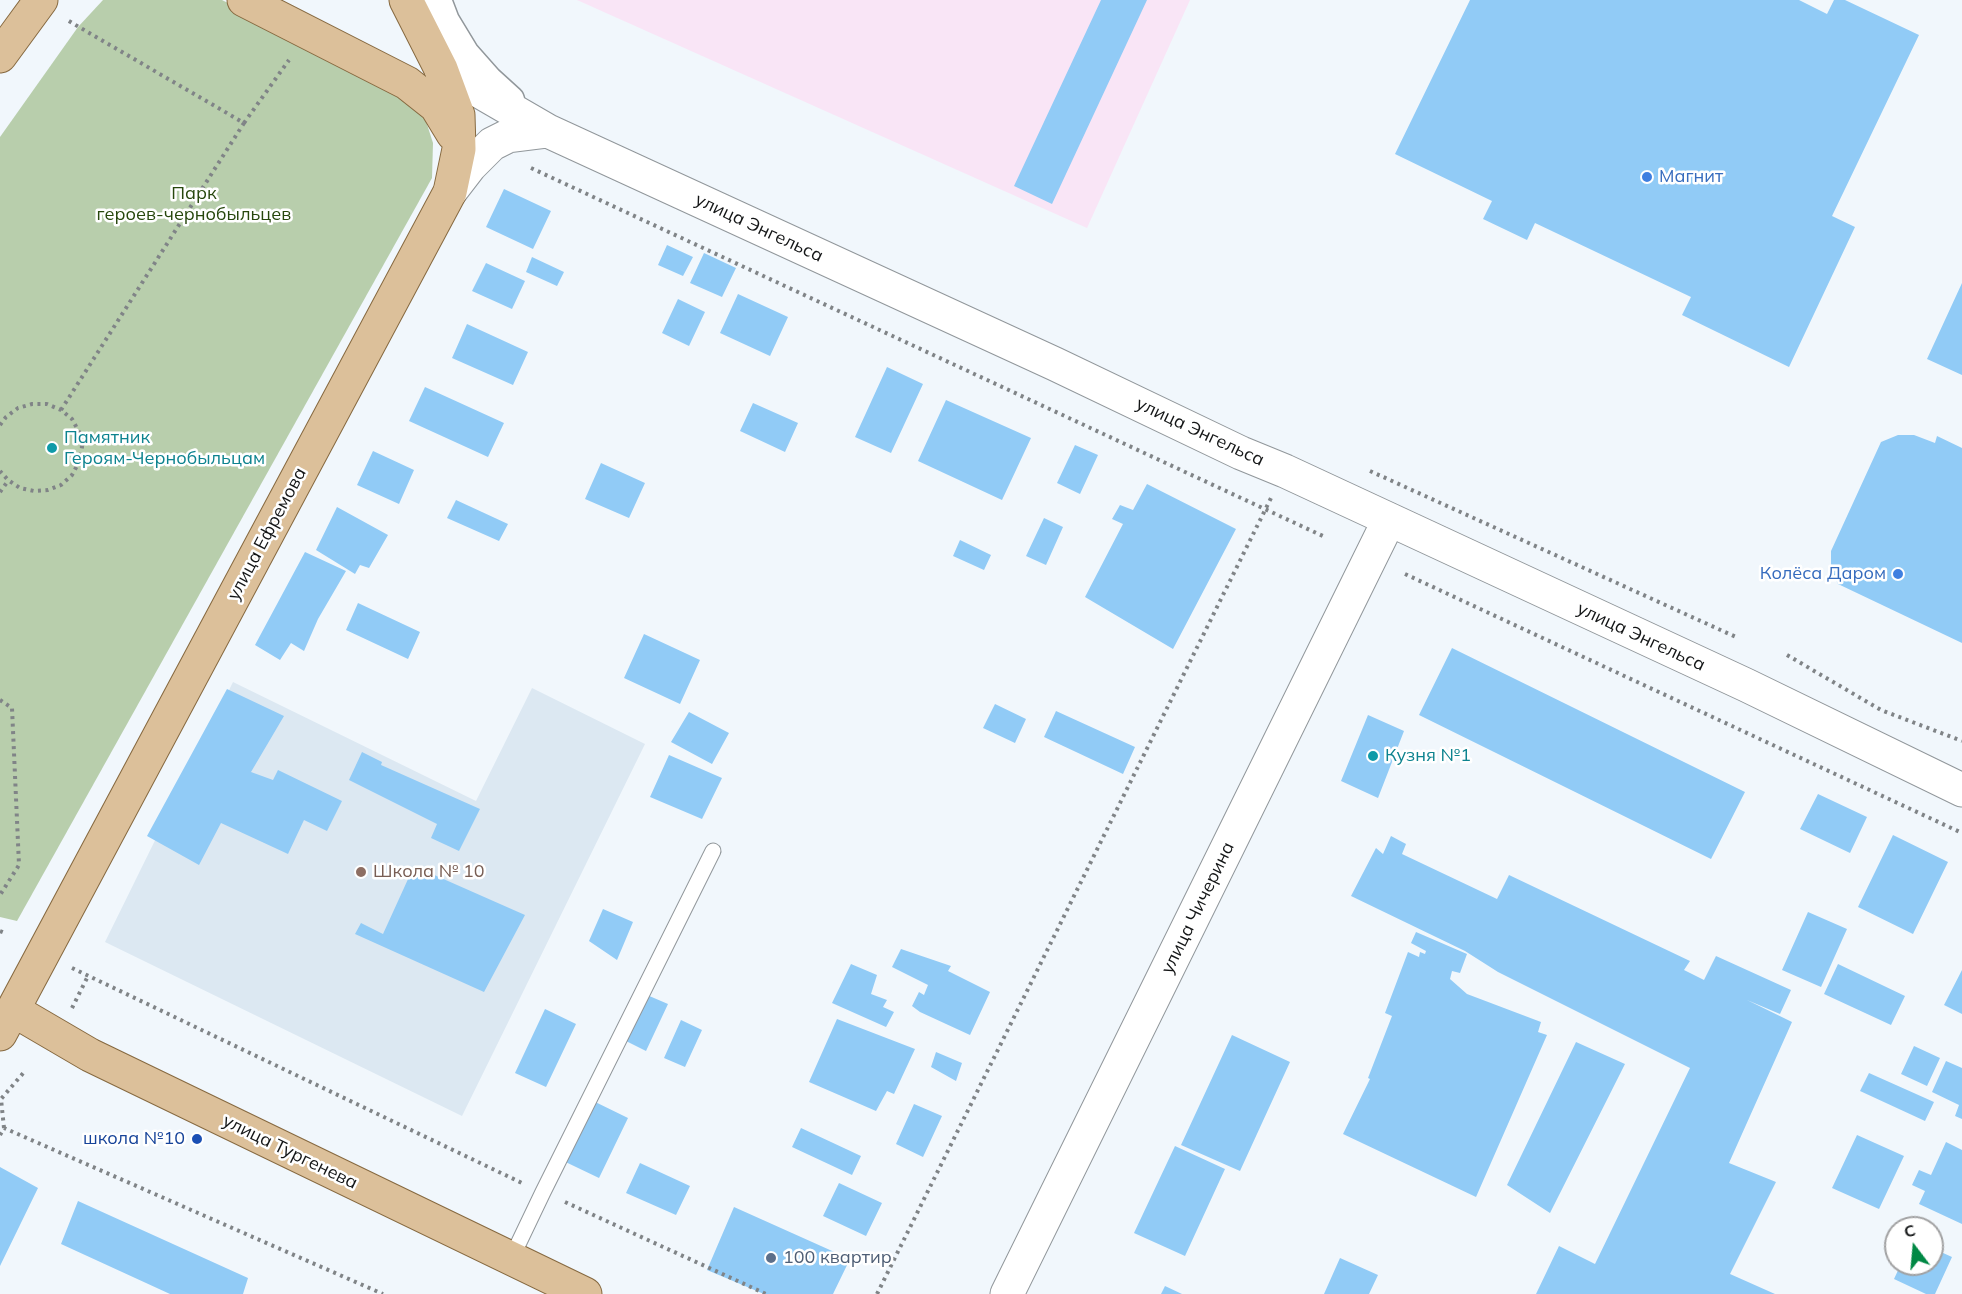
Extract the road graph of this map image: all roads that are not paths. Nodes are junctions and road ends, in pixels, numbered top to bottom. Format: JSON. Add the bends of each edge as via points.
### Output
{"nodes":[{"id":1,"x":244,"y":0,"type":"edge"},
{"id":2,"x":45,"y":4,"type":"edge"},
{"id":3,"x":419,"y":6,"type":"edge"},
{"id":4,"x":0,"y":56,"type":"edge"},
{"id":5,"x":441,"y":69,"type":"junction"},
{"id":6,"x":548,"y":131,"type":"junction"},
{"id":7,"x":459,"y":149,"type":"junction"},
{"id":8,"x":450,"y":192,"type":"junction"},
{"id":9,"x":1389,"y":520,"type":"junction"},
{"id":10,"x":1962,"y":790,"type":"edge"},
{"id":11,"x":713,"y":850,"type":"dead end"},
{"id":12,"x":4,"y":1015,"type":"edge"},
{"id":13,"x":511,"y":1259,"type":"junction"},
{"id":14,"x":585,"y":1294,"type":"edge"},
{"id":15,"x":1006,"y":1294,"type":"edge"}],
"edges":[{"from":1,"to":7,"type":"main road","via":[[422,93],[447,121]]},
{"from":2,"to":4,"type":"main road"},
{"from":3,"to":5,"type":"main road","name":"улица Ефремова"},
{"from":3,"to":6,"type":"street","via":[[454,37],[476,67]]},
{"from":5,"to":6,"type":"street","name":"улица Энгельса"},
{"from":5,"to":7,"type":"main road","name":"улица Ефремова","via":[[458,115]]},
{"from":6,"to":8,"type":"street","via":[[508,136],[492,144]]},
{"from":6,"to":9,"type":"street","name":"улица Энгельса"},
{"from":7,"to":8,"type":"main road","name":"улица Ефремова"},
{"from":8,"to":12,"type":"main road","name":"улица Ефремова"},
{"from":9,"to":10,"type":"street","name":"улица Энгельса"},
{"from":9,"to":15,"type":"street","name":"улица Чичерина"},
{"from":11,"to":13,"type":"lane"},
{"from":12,"to":13,"type":"main road","name":"улица Тургенева"},
{"from":13,"to":14,"type":"main road","name":"улица Тургенева"}]}
